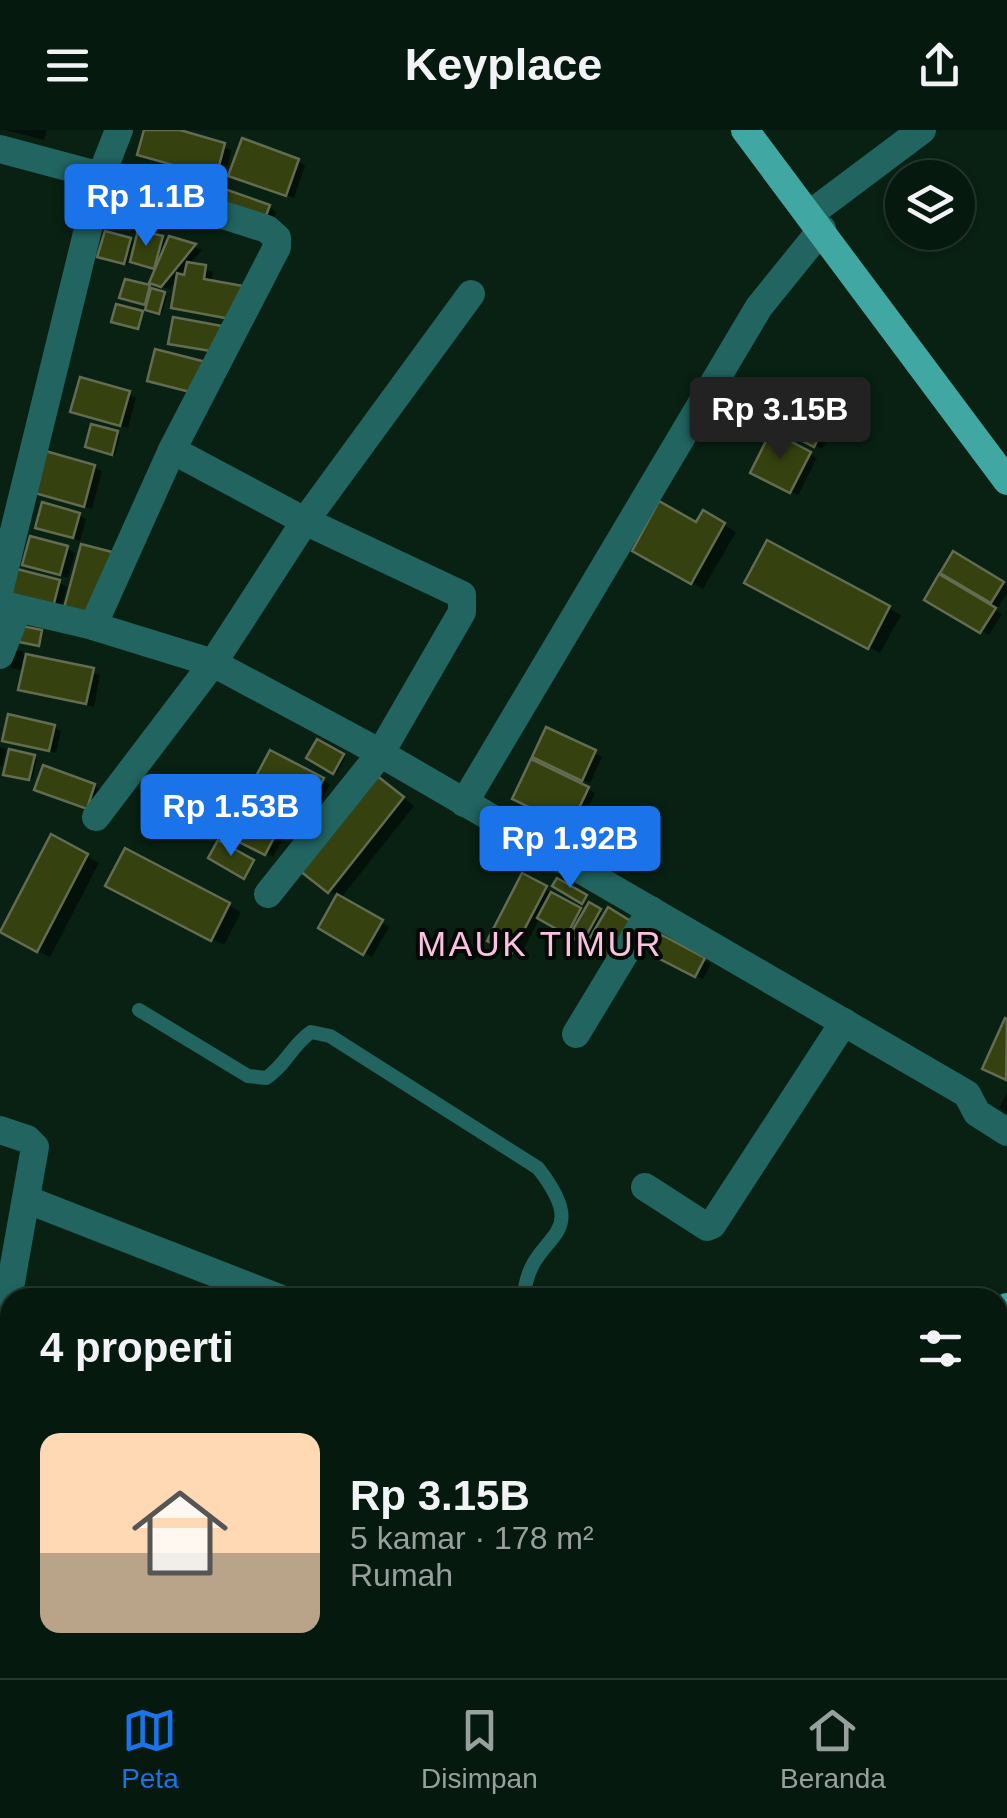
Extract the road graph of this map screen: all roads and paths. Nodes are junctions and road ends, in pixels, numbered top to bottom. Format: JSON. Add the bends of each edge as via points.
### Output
{"nodes":[{"id":1,"x":120,"y":130,"type":"edge"},
{"id":2,"x":745,"y":130,"type":"edge"},
{"id":3,"x":922,"y":130,"type":"edge"},
{"id":4,"x":0,"y":149,"type":"edge"},
{"id":5,"x":101,"y":176,"type":"junction"},
{"id":6,"x":816,"y":222,"type":"junction"},
{"id":7,"x":470,"y":294,"type":"dead end"},
{"id":8,"x":172,"y":450,"type":"junction"},
{"id":9,"x":1007,"y":481,"type":"edge"},
{"id":10,"x":305,"y":521,"type":"junction"},
{"id":11,"x":6,"y":600,"type":"edge"},
{"id":12,"x":93,"y":626,"type":"junction"},
{"id":13,"x":0,"y":656,"type":"edge"},
{"id":14,"x":213,"y":663,"type":"junction"},
{"id":15,"x":380,"y":754,"type":"junction"},
{"id":16,"x":464,"y":803,"type":"junction"},
{"id":17,"x":96,"y":817,"type":"dead end"},
{"id":18,"x":268,"y":894,"type":"dead end"},
{"id":19,"x":652,"y":910,"type":"junction"},
{"id":20,"x":138,"y":1010,"type":"dead end"},
{"id":21,"x":844,"y":1022,"type":"junction"},
{"id":22,"x":576,"y":1034,"type":"dead end"},
{"id":23,"x":0,"y":1130,"type":"edge"},
{"id":24,"x":1007,"y":1132,"type":"edge"},
{"id":25,"x":645,"y":1187,"type":"dead end"},
{"id":26,"x":28,"y":1200,"type":"junction"},
{"id":27,"x":11,"y":1288,"type":"edge"},
{"id":28,"x":254,"y":1288,"type":"edge"},
{"id":29,"x":525,"y":1288,"type":"edge"}],
"edges":[{"from":1,"to":5,"type":"street"},
{"from":2,"to":6,"type":"main road"},
{"from":3,"to":6,"type":"street"},
{"from":4,"to":5,"type":"street"},
{"from":5,"to":8,"type":"street","via":[[267,229],[277,238]]},
{"from":5,"to":11,"type":"street"},
{"from":6,"to":9,"type":"main road"},
{"from":6,"to":16,"type":"street"},
{"from":7,"to":10,"type":"street"},
{"from":8,"to":10,"type":"street"},
{"from":8,"to":12,"type":"street"},
{"from":10,"to":14,"type":"street"},
{"from":10,"to":15,"type":"street","via":[[462,595],[462,612]]},
{"from":11,"to":12,"type":"street"},
{"from":11,"to":13,"type":"street"},
{"from":12,"to":14,"type":"street"},
{"from":14,"to":15,"type":"street"},
{"from":14,"to":17,"type":"street"},
{"from":15,"to":16,"type":"street"},
{"from":15,"to":18,"type":"street"},
{"from":16,"to":19,"type":"street"},
{"from":19,"to":21,"type":"street"},
{"from":19,"to":22,"type":"street"},
{"from":20,"to":29,"type":"lane","via":[[248,1076],[266,1078],[278,1070],[311,1032],[330,1036],[538,1168],[555,1191],[563,1220]]},
{"from":21,"to":24,"type":"street","via":[[966,1094],[977,1113]]},
{"from":21,"to":25,"type":"street","via":[[712,1226]]},
{"from":23,"to":26,"type":"street","via":[[27,1138],[34,1148]]},
{"from":26,"to":27,"type":"street"},
{"from":26,"to":28,"type":"street"}]}
